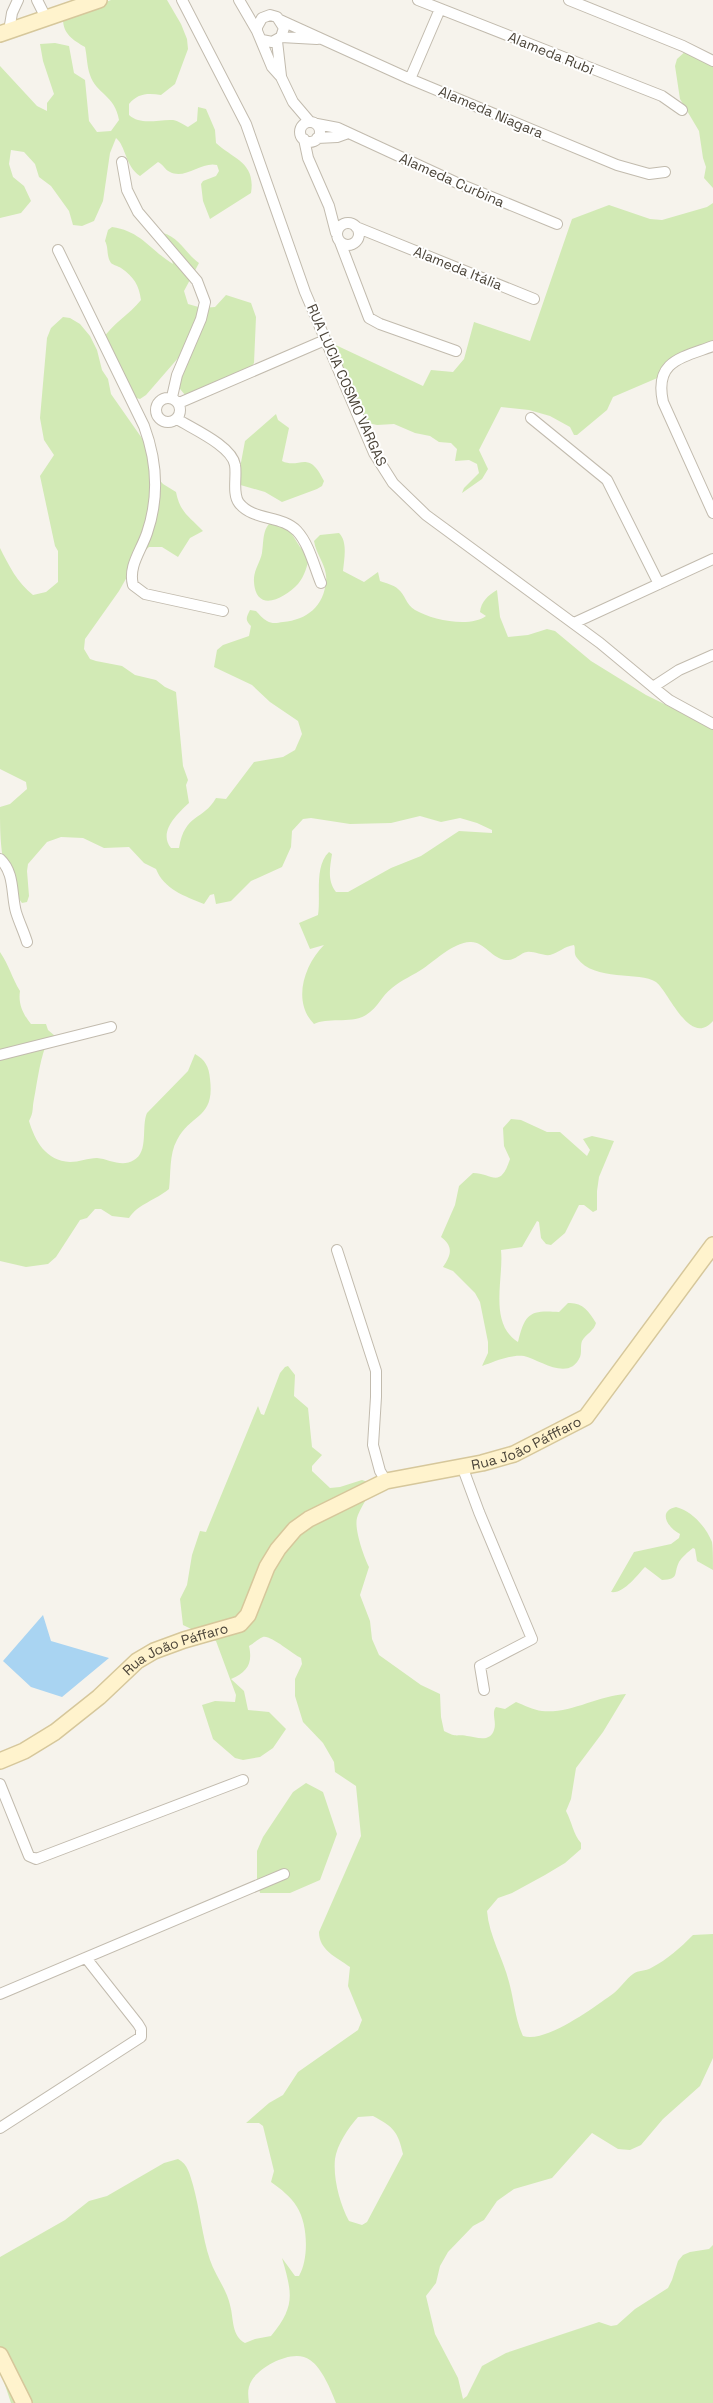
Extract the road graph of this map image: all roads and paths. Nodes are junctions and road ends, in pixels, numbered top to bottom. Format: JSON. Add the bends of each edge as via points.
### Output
{"nodes":[{"id":1,"x":18,"y":0,"type":"edge"},
{"id":2,"x":37,"y":0,"type":"edge"},
{"id":3,"x":99,"y":0,"type":"edge"},
{"id":4,"x":182,"y":0,"type":"edge"},
{"id":5,"x":239,"y":0,"type":"edge"},
{"id":6,"x":418,"y":0,"type":"edge"},
{"id":7,"x":569,"y":0,"type":"edge"},
{"id":8,"x":440,"y":9,"type":"junction"},
{"id":9,"x":46,"y":18,"type":"junction"},
{"id":10,"x":280,"y":20,"type":"junction"},
{"id":11,"x":5,"y":33,"type":"edge"},
{"id":12,"x":260,"y":36,"type":"junction"},
{"id":13,"x":279,"y":39,"type":"junction"},
{"id":14,"x":319,"y":39,"type":"junction"},
{"id":15,"x":713,"y":61,"type":"edge"},
{"id":16,"x":281,"y":77,"type":"junction"},
{"id":17,"x":410,"y":79,"type":"junction"},
{"id":18,"x":294,"y":102,"type":"junction"},
{"id":19,"x":682,"y":110,"type":"dead end"},
{"id":20,"x":314,"y":123,"type":"junction"},
{"id":21,"x":348,"y":134,"type":"junction"},
{"id":22,"x":309,"y":137,"type":"junction"},
{"id":23,"x":122,"y":162,"type":"dead end"},
{"id":24,"x":665,"y":172,"type":"dead end"},
{"id":25,"x":328,"y":206,"type":"junction"},
{"id":26,"x":557,"y":224,"type":"dead end"},
{"id":27,"x":352,"y":225,"type":"junction"},
{"id":28,"x":382,"y":237,"type":"junction"},
{"id":29,"x":338,"y":238,"type":"junction"},
{"id":30,"x":356,"y":241,"type":"junction"},
{"id":31,"x":58,"y":250,"type":"dead end"},
{"id":32,"x":351,"y":272,"type":"junction"},
{"id":33,"x":534,"y":299,"type":"dead end"},
{"id":34,"x":325,"y":340,"type":"junction"},
{"id":35,"x":713,"y":346,"type":"edge"},
{"id":36,"x":456,"y":351,"type":"dead end"},
{"id":37,"x":175,"y":400,"type":"junction"},
{"id":38,"x":158,"y":417,"type":"junction"},
{"id":39,"x":177,"y":418,"type":"junction"},
{"id":40,"x":531,"y":418,"type":"dead end"},
{"id":41,"x":144,"y":426,"type":"junction"},
{"id":42,"x":713,"y":513,"type":"edge"},
{"id":43,"x":713,"y":559,"type":"edge"},
{"id":44,"x":321,"y":583,"type":"dead end"},
{"id":45,"x":659,"y":584,"type":"junction"},
{"id":46,"x":223,"y":611,"type":"dead end"},
{"id":47,"x":574,"y":623,"type":"junction"},
{"id":48,"x":713,"y":655,"type":"edge"},
{"id":49,"x":653,"y":688,"type":"junction"},
{"id":50,"x":713,"y":724,"type":"edge"},
{"id":51,"x":0,"y":859,"type":"edge"},
{"id":52,"x":27,"y":942,"type":"dead end"},
{"id":53,"x":111,"y":1027,"type":"dead end"},
{"id":54,"x":0,"y":1055,"type":"edge"},
{"id":55,"x":713,"y":1245,"type":"edge"},
{"id":56,"x":337,"y":1250,"type":"dead end"},
{"id":57,"x":462,"y":1466,"type":"junction"},
{"id":58,"x":380,"y":1483,"type":"junction"},
{"id":59,"x":484,"y":1690,"type":"dead end"},
{"id":60,"x":0,"y":1761,"type":"edge"},
{"id":61,"x":243,"y":1780,"type":"dead end"},
{"id":62,"x":0,"y":1784,"type":"edge"},
{"id":63,"x":284,"y":1874,"type":"dead end"},
{"id":64,"x":86,"y":1958,"type":"junction"},
{"id":65,"x":0,"y":1994,"type":"edge"},
{"id":66,"x":0,"y":2128,"type":"edge"},
{"id":67,"x":0,"y":2355,"type":"edge"},
{"id":68,"x":24,"y":2403,"type":"edge"}],
"edges":[{"from":1,"to":11,"type":"street"},
{"from":2,"to":9,"type":"street"},
{"from":3,"to":9,"type":"street"},
{"from":4,"to":34,"type":"street","name":"RUA LUCIA COSMO VARGAS","via":[[246,124]]},
{"from":5,"to":12,"type":"street"},
{"from":6,"to":8,"type":"street","name":"Alameda Rubi"},
{"from":7,"to":15,"type":"street"},
{"from":8,"to":17,"type":"street"},
{"from":8,"to":19,"type":"street","name":"Alameda Rubi","via":[[662,96]]},
{"from":9,"to":11,"type":"street"},
{"from":10,"to":12,"type":"street","via":[[270,15],[262,18],[257,26]]},
{"from":10,"to":13,"type":"street","via":[[284,28]]},
{"from":10,"to":14,"type":"street","name":"Alameda Niagara"},
{"from":12,"to":13,"type":"street","via":[[272,42]]},
{"from":12,"to":16,"type":"street","via":[[269,60]]},
{"from":13,"to":14,"type":"street"},
{"from":13,"to":16,"type":"street"},
{"from":14,"to":17,"type":"street","name":"Alameda Niagara"},
{"from":16,"to":18,"type":"street"},
{"from":17,"to":24,"type":"street","name":"Alameda Niagara","via":[[617,165],[649,174]]},
{"from":18,"to":20,"type":"street"},
{"from":18,"to":22,"type":"street"},
{"from":20,"to":21,"type":"street","name":"Alameda Curbina","via":[[338,128]]},
{"from":20,"to":22,"type":"street","via":[[320,132]]},
{"from":20,"to":22,"type":"street","via":[[303,125]]},
{"from":21,"to":22,"type":"street"},
{"from":21,"to":26,"type":"street","name":"Alameda Curbina"},
{"from":22,"to":25,"type":"street","via":[[314,175]]},
{"from":23,"to":37,"type":"street","via":[[124,180],[134,206],[197,281],[205,302],[177,375]]},
{"from":25,"to":27,"type":"street","name":"Alameda Itália"},
{"from":25,"to":29,"type":"street"},
{"from":27,"to":28,"type":"street","name":"Alameda Itália"},
{"from":27,"to":29,"type":"street","via":[[340,226]]},
{"from":27,"to":30,"type":"street"},
{"from":28,"to":30,"type":"street","name":"Alameda Itália"},
{"from":28,"to":33,"type":"street","name":"Alameda Itália"},
{"from":29,"to":30,"type":"street","name":"Alameda Itália","via":[[346,246]]},
{"from":29,"to":32,"type":"street"},
{"from":30,"to":32,"type":"street"},
{"from":31,"to":41,"type":"street"},
{"from":32,"to":36,"type":"street","via":[[366,314],[373,321]]},
{"from":34,"to":37,"type":"street"},
{"from":34,"to":47,"type":"street","name":"RUA LUCIA COSMO VARGAS","via":[[374,453],[403,496]]},
{"from":35,"to":42,"type":"street","via":[[666,369],[660,389]]},
{"from":37,"to":38,"type":"street","via":[[163,398],[157,404]]},
{"from":37,"to":39,"type":"street","via":[[180,411]]},
{"from":38,"to":39,"type":"street","via":[[165,422]]},
{"from":38,"to":41,"type":"street"},
{"from":39,"to":44,"type":"street","via":[[225,448],[232,456],[239,503],[253,513],[289,524],[297,530]]},
{"from":40,"to":45,"type":"street","via":[[607,480]]},
{"from":41,"to":46,"type":"street","via":[[153,457],[155,488],[148,531],[131,570],[133,585],[145,594]]},
{"from":43,"to":45,"type":"street"},
{"from":45,"to":47,"type":"street"},
{"from":47,"to":49,"type":"street","name":"RUA LUCIA COSMO VARGAS"},
{"from":48,"to":49,"type":"street","via":[[679,670]]},
{"from":49,"to":50,"type":"street","name":"RUA LUCIA COSMO VARGAS"},
{"from":51,"to":52,"type":"street","via":[[10,877]]},
{"from":53,"to":54,"type":"street"},
{"from":55,"to":57,"type":"street","name":"Rua João Páfffaro","via":[[586,1417],[514,1454]]},
{"from":56,"to":58,"type":"street","via":[[376,1371],[373,1445]]},
{"from":57,"to":58,"type":"street","name":"Rua João Páfffaro"},
{"from":57,"to":59,"type":"street","via":[[532,1639],[480,1666]]},
{"from":58,"to":60,"type":"street","name":"Rua João Páffaro","via":[[295,1529],[267,1567],[248,1615],[240,1624],[184,1640],[137,1661],[99,1697],[43,1741]]},
{"from":61,"to":62,"type":"street","via":[[36,1859],[30,1856]]},
{"from":63,"to":64,"type":"street"},
{"from":64,"to":65,"type":"street"},
{"from":64,"to":66,"type":"street","via":[[138,2024],[141,2037]]},
{"from":67,"to":68,"type":"street"}]}
